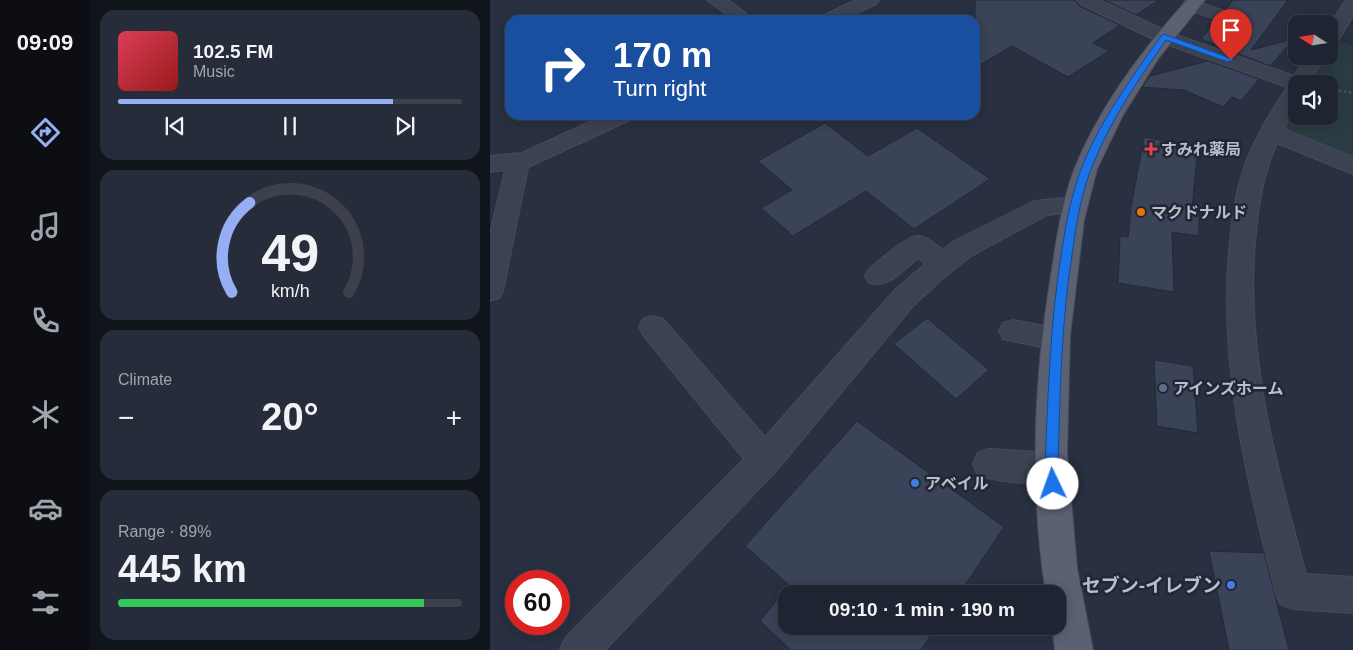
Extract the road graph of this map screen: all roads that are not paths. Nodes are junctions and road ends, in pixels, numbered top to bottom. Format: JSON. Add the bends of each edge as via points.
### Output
{"nodes":[{"id":1,"x":716,"y":0,"type":"edge"},
{"id":2,"x":869,"y":0,"type":"edge"},
{"id":3,"x":1086,"y":0,"type":"edge"},
{"id":4,"x":1353,"y":2,"type":"edge"},
{"id":5,"x":1194,"y":3,"type":"edge"},
{"id":6,"x":738,"y":15,"type":"edge"},
{"id":7,"x":838,"y":15,"type":"edge"},
{"id":8,"x":1219,"y":15,"type":"dead end"},
{"id":9,"x":1338,"y":26,"type":"edge"},
{"id":10,"x":1164,"y":37,"type":"junction"},
{"id":11,"x":1338,"y":38,"type":"edge"},
{"id":12,"x":1353,"y":40,"type":"edge"},
{"id":13,"x":1288,"y":80,"type":"edge"},
{"id":14,"x":1288,"y":102,"type":"edge"},
{"id":15,"x":612,"y":120,"type":"edge"},
{"id":16,"x":1270,"y":132,"type":"junction"},
{"id":17,"x":518,"y":161,"type":"junction"},
{"id":18,"x":490,"y":164,"type":"edge"},
{"id":19,"x":1353,"y":166,"type":"edge"},
{"id":20,"x":1074,"y":204,"type":"junction"},
{"id":21,"x":943,"y":263,"type":"junction"},
{"id":22,"x":878,"y":276,"type":"dead end"},
{"id":23,"x":490,"y":291,"type":"edge"},
{"id":24,"x":653,"y":328,"type":"dead end"},
{"id":25,"x":1012,"y":331,"type":"dead end"},
{"id":26,"x":1056,"y":338,"type":"junction"},
{"id":27,"x":765,"y":460,"type":"junction"},
{"id":28,"x":989,"y":464,"type":"dead end"},
{"id":29,"x":1052,"y":468,"type":"junction"},
{"id":30,"x":1353,"y":595,"type":"edge"},
{"id":31,"x":579,"y":650,"type":"edge"},
{"id":32,"x":1074,"y":650,"type":"edge"}],
"edges":[{"from":1,"to":6,"type":"street"},
{"from":2,"to":7,"type":"street"},
{"from":3,"to":10,"type":"street"},
{"from":4,"to":9,"type":"street"},
{"from":5,"to":8,"type":"street"},
{"from":5,"to":10,"type":"main road"},
{"from":10,"to":13,"type":"street"},
{"from":10,"to":20,"type":"main road","via":[[1130,85],[1091,157]]},
{"from":11,"to":12,"type":"street"},
{"from":14,"to":16,"type":"street"},
{"from":15,"to":17,"type":"street"},
{"from":16,"to":19,"type":"street"},
{"from":16,"to":30,"type":"street","via":[[1253,174],[1239,275],[1240,332],[1249,406],[1266,490],[1293,591]]},
{"from":17,"to":18,"type":"street"},
{"from":17,"to":23,"type":"street"},
{"from":20,"to":21,"type":"street","via":[[1043,207],[962,249]]},
{"from":20,"to":26,"type":"main road"},
{"from":21,"to":22,"type":"street","via":[[918,245]]},
{"from":21,"to":27,"type":"street","via":[[903,299]]},
{"from":24,"to":27,"type":"street"},
{"from":25,"to":26,"type":"street"},
{"from":26,"to":29,"type":"main road"},
{"from":27,"to":31,"type":"street"},
{"from":28,"to":29,"type":"street"},
{"from":29,"to":32,"type":"main road","via":[[1060,568]]}]}
